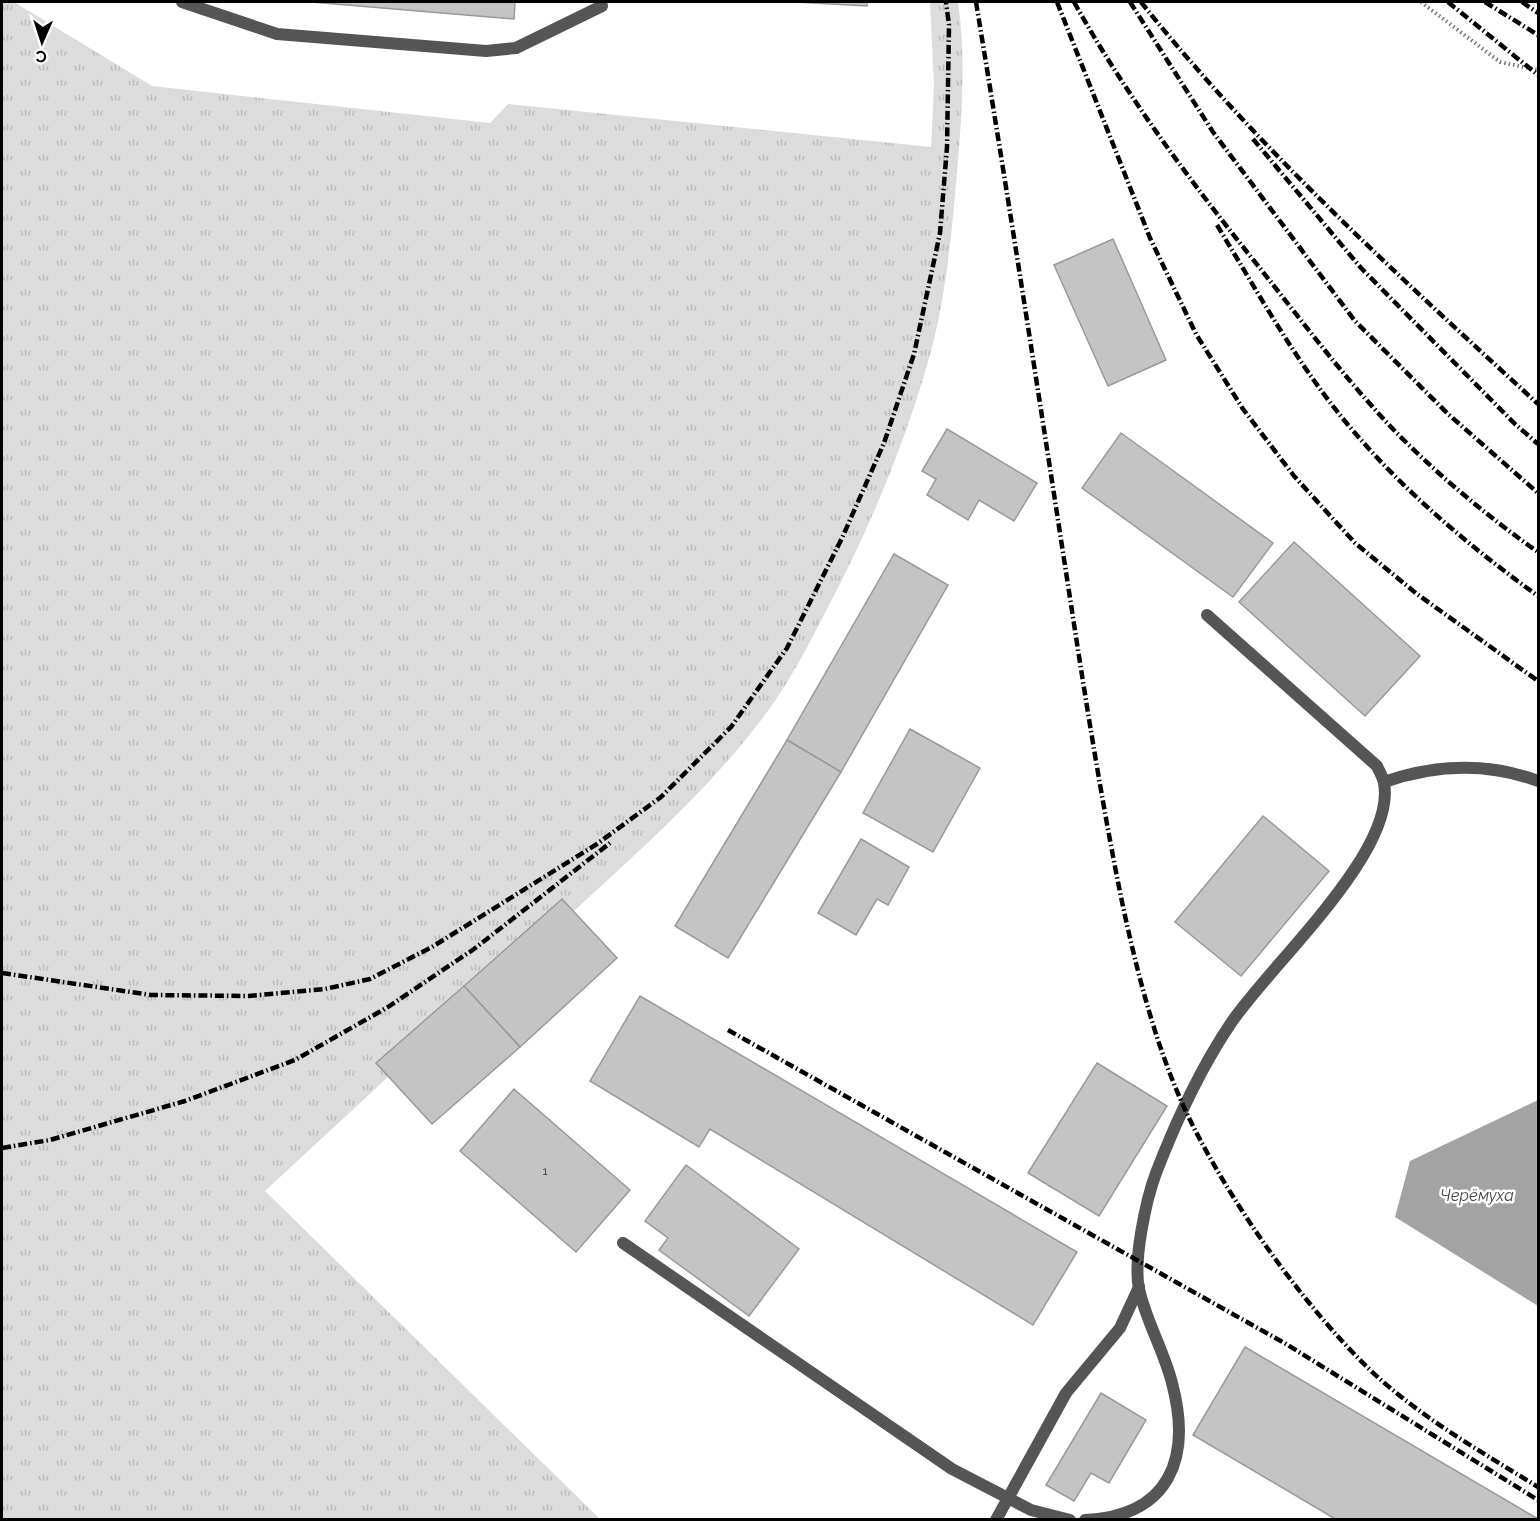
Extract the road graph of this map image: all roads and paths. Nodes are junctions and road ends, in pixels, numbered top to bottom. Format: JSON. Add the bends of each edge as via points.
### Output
{"nodes":[{"id":1,"x":182,"y":2,"type":"edge"},
{"id":2,"x":1422,"y":2,"type":"edge"},
{"id":3,"x":602,"y":6,"type":"dead end"},
{"id":4,"x":1539,"y":70,"type":"edge"},
{"id":5,"x":1207,"y":615,"type":"dead end"},
{"id":6,"x":1539,"y":781,"type":"edge"},
{"id":7,"x":1384,"y":782,"type":"junction"},
{"id":8,"x":623,"y":1243,"type":"dead end"},
{"id":9,"x":1139,"y":1287,"type":"junction"},
{"id":10,"x":1007,"y":1499,"type":"junction"},
{"id":11,"x":996,"y":1520,"type":"edge"},
{"id":12,"x":1070,"y":1520,"type":"edge"},
{"id":13,"x":1085,"y":1520,"type":"edge"}],
"edges":[{"from":1,"to":3,"type":"lane","via":[[277,34],[486,51],[516,48]]},
{"from":2,"to":4,"type":"path","via":[[1500,62]]},
{"from":5,"to":7,"type":"lane","via":[[1360,749],[1377,766]]},
{"from":6,"to":7,"type":"lane","via":[[1499,769],[1470,767],[1412,772]]},
{"from":7,"to":9,"type":"lane","via":[[1385,799],[1362,862],[1231,1022],[1184,1105],[1146,1202]]},
{"from":8,"to":10,"type":"lane","via":[[952,1469]]},
{"from":9,"to":10,"type":"lane","via":[[1120,1328],[1066,1393]]},
{"from":9,"to":13,"type":"lane","via":[[1172,1382],[1179,1438],[1175,1461],[1167,1484],[1150,1500],[1126,1511]]},
{"from":10,"to":11,"type":"lane"},
{"from":10,"to":12,"type":"lane","via":[[1051,1517]]}]}
